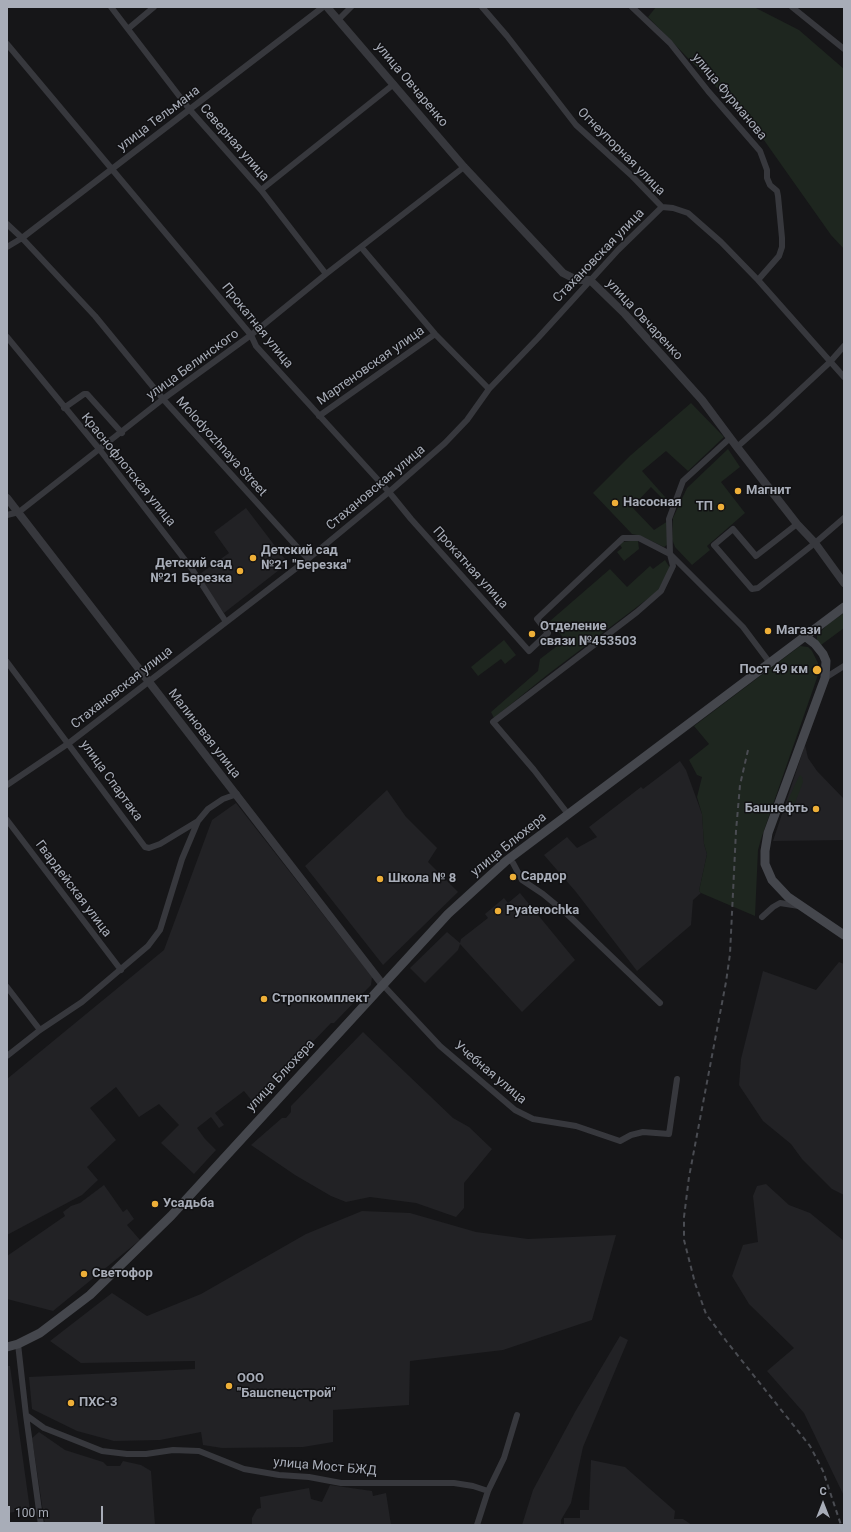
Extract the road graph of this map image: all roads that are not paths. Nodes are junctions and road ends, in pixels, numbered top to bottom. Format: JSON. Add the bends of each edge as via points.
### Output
{"nodes":[{"id":1,"x":111,"y":7,"type":"edge"},
{"id":2,"x":154,"y":7,"type":"edge"},
{"id":3,"x":323,"y":7,"type":"edge"},
{"id":4,"x":327,"y":7,"type":"edge"},
{"id":5,"x":351,"y":7,"type":"edge"},
{"id":6,"x":482,"y":7,"type":"edge"},
{"id":7,"x":632,"y":7,"type":"edge"},
{"id":8,"x":792,"y":7,"type":"edge"},
{"id":9,"x":339,"y":19,"type":"junction"},
{"id":10,"x":129,"y":28,"type":"junction"},
{"id":11,"x":7,"y":44,"type":"edge"},
{"id":12,"x":844,"y":49,"type":"edge"},
{"id":13,"x":394,"y":84,"type":"junction"},
{"id":14,"x":190,"y":110,"type":"junction"},
{"id":15,"x":464,"y":167,"type":"junction"},
{"id":16,"x":112,"y":168,"type":"junction"},
{"id":17,"x":261,"y":190,"type":"junction"},
{"id":18,"x":662,"y":207,"type":"junction"},
{"id":19,"x":7,"y":224,"type":"edge"},
{"id":20,"x":22,"y":238,"type":"junction"},
{"id":21,"x":7,"y":247,"type":"edge"},
{"id":22,"x":361,"y":248,"type":"junction"},
{"id":23,"x":326,"y":274,"type":"junction"},
{"id":24,"x":590,"y":280,"type":"junction"},
{"id":25,"x":758,"y":280,"type":"junction"},
{"id":26,"x":435,"y":334,"type":"junction"},
{"id":27,"x":251,"y":335,"type":"junction"},
{"id":28,"x":7,"y":338,"type":"edge"},
{"id":29,"x":844,"y":346,"type":"edge"},
{"id":30,"x":830,"y":362,"type":"junction"},
{"id":31,"x":844,"y":377,"type":"edge"},
{"id":32,"x":489,"y":389,"type":"junction"},
{"id":33,"x":163,"y":399,"type":"junction"},
{"id":34,"x":64,"y":408,"type":"junction"},
{"id":35,"x":319,"y":416,"type":"junction"},
{"id":36,"x":122,"y":433,"type":"junction"},
{"id":37,"x":730,"y":438,"type":"junction"},
{"id":38,"x":737,"y":447,"type":"junction"},
{"id":39,"x":100,"y":450,"type":"junction"},
{"id":40,"x":389,"y":492,"type":"junction"},
{"id":41,"x":7,"y":498,"type":"edge"},
{"id":42,"x":19,"y":512,"type":"junction"},
{"id":43,"x":7,"y":515,"type":"edge"},
{"id":44,"x":844,"y":518,"type":"edge"},
{"id":45,"x":797,"y":524,"type":"junction"},
{"id":46,"x":815,"y":544,"type":"junction"},
{"id":47,"x":670,"y":554,"type":"junction"},
{"id":48,"x":308,"y":559,"type":"junction"},
{"id":49,"x":844,"y":583,"type":"edge"},
{"id":50,"x":844,"y":607,"type":"edge"},
{"id":51,"x":226,"y":622,"type":"junction"},
{"id":52,"x":806,"y":637,"type":"junction"},
{"id":53,"x":7,"y":662,"type":"edge"},
{"id":54,"x":770,"y":663,"type":"junction"},
{"id":55,"x":844,"y":666,"type":"edge"},
{"id":56,"x":826,"y":678,"type":"junction"},
{"id":57,"x":149,"y":682,"type":"junction"},
{"id":58,"x":69,"y":743,"type":"junction"},
{"id":59,"x":7,"y":785,"type":"edge"},
{"id":60,"x":237,"y":794,"type":"junction"},
{"id":61,"x":568,"y":814,"type":"junction"},
{"id":62,"x":7,"y":820,"type":"edge"},
{"id":63,"x":198,"y":821,"type":"junction"},
{"id":64,"x":509,"y":859,"type":"junction"},
{"id":65,"x":803,"y":907,"type":"junction"},
{"id":66,"x":762,"y":917,"type":"dead end"},
{"id":67,"x":844,"y":935,"type":"edge"},
{"id":68,"x":121,"y":970,"type":"junction"},
{"id":69,"x":382,"y":985,"type":"junction"},
{"id":70,"x":7,"y":987,"type":"edge"},
{"id":71,"x":660,"y":1003,"type":"dead end"},
{"id":72,"x":40,"y":1030,"type":"junction"},
{"id":73,"x":7,"y":1056,"type":"edge"},
{"id":74,"x":677,"y":1079,"type":"dead end"},
{"id":75,"x":18,"y":1344,"type":"junction"},
{"id":76,"x":7,"y":1346,"type":"edge"},
{"id":77,"x":26,"y":1415,"type":"junction"},
{"id":78,"x":517,"y":1415,"type":"dead end"},
{"id":79,"x":488,"y":1491,"type":"junction"},
{"id":80,"x":41,"y":1525,"type":"edge"},
{"id":81,"x":476,"y":1525,"type":"edge"}],
"edges":[{"from":1,"to":10,"type":"street","name":"Северная улица"},
{"from":2,"to":10,"type":"street"},
{"from":3,"to":14,"type":"street","name":"улица Тельмана"},
{"from":4,"to":9,"type":"street","name":"улица Овчаренко"},
{"from":5,"to":9,"type":"street"},
{"from":6,"to":18,"type":"street","name":"Огнеупорная улица","via":[[576,125]]},
{"from":7,"to":25,"type":"street","name":"улица Фурманова","via":[[670,43],[760,151],[767,170],[767,178],[778,196],[782,247],[779,256]]},
{"from":8,"to":12,"type":"street"},
{"from":9,"to":13,"type":"street","name":"улица Овчаренко"},
{"from":10,"to":14,"type":"street","name":"Северная улица"},
{"from":11,"to":16,"type":"street","name":"Прокатная улица"},
{"from":13,"to":15,"type":"street","name":"улица Овчаренко"},
{"from":13,"to":17,"type":"street"},
{"from":14,"to":16,"type":"street","name":"улица Тельмана"},
{"from":14,"to":17,"type":"street","name":"Северная улица"},
{"from":15,"to":22,"type":"street","name":"улица Белинского"},
{"from":15,"to":24,"type":"street","name":"улица Овчаренко","via":[[563,273],[577,280]]},
{"from":16,"to":20,"type":"street","name":"улица Тельмана"},
{"from":16,"to":27,"type":"street","name":"Прокатная улица"},
{"from":17,"to":23,"type":"street","name":"Северная улица"},
{"from":18,"to":24,"type":"street","name":"Стахановская улица"},
{"from":18,"to":25,"type":"street","name":"Огнеупорная улица","via":[[688,213]]},
{"from":19,"to":20,"type":"street","name":"Molodyozhnaya Street"},
{"from":20,"to":21,"type":"street","name":"улица Тельмана"},
{"from":20,"to":33,"type":"street","name":"Molodyozhnaya Street","via":[[95,316]]},
{"from":22,"to":23,"type":"street","name":"улица Белинского"},
{"from":22,"to":26,"type":"street"},
{"from":23,"to":27,"type":"street","name":"улица Белинского"},
{"from":24,"to":32,"type":"street","name":"Стахановская улица"},
{"from":24,"to":37,"type":"street","name":"улица Овчаренко","via":[[625,314],[702,400]]},
{"from":25,"to":30,"type":"street","name":"Огнеупорная улица"},
{"from":26,"to":32,"type":"street"},
{"from":26,"to":35,"type":"street","name":"Мартеновская улица"},
{"from":27,"to":33,"type":"street","name":"улица Белинского"},
{"from":27,"to":35,"type":"street","name":"Прокатная улица","via":[[256,346]]},
{"from":28,"to":34,"type":"street","name":"Краснофлотская улица"},
{"from":29,"to":30,"type":"street"},
{"from":30,"to":31,"type":"street","name":"Огнеупорная улица"},
{"from":30,"to":38,"type":"street"},
{"from":32,"to":40,"type":"street","name":"Стахановская улица","via":[[467,420],[445,443]]},
{"from":33,"to":36,"type":"street","name":"улица Белинского"},
{"from":33,"to":48,"type":"street","name":"Molodyozhnaya Street"},
{"from":34,"to":36,"type":"street","via":[[84,394],[90,395]]},
{"from":34,"to":39,"type":"street","name":"Краснофлотская улица"},
{"from":35,"to":40,"type":"street","name":"Прокатная улица"},
{"from":36,"to":39,"type":"street","name":"улица Белинского"},
{"from":37,"to":38,"type":"street","name":"улица Овчаренко"},
{"from":37,"to":47,"type":"street","via":[[683,481],[669,519]]},
{"from":38,"to":45,"type":"street","name":"улица Овчаренко"},
{"from":39,"to":42,"type":"street","name":"улица Белинского"},
{"from":39,"to":51,"type":"street","name":"Краснофлотская улица","via":[[192,569]]},
{"from":40,"to":47,"type":"street","name":"Прокатная улица","via":[[528,650],[548,633],[537,619],[623,538],[639,538]]},
{"from":40,"to":48,"type":"street","name":"Стахановская улица"},
{"from":41,"to":42,"type":"street","name":"Малиновая улица"},
{"from":42,"to":43,"type":"street","name":"улица Белинского"},
{"from":42,"to":57,"type":"street","name":"Малиновая улица"},
{"from":44,"to":46,"type":"street"},
{"from":45,"to":46,"type":"street","name":"улица Овчаренко"},
{"from":45,"to":46,"type":"street","via":[[756,556],[733,529],[714,545],[752,589],[758,588]]},
{"from":46,"to":49,"type":"street","name":"улица Овчаренко"},
{"from":47,"to":54,"type":"street","via":[[743,627]]},
{"from":47,"to":61,"type":"street","name":"улица Блюхера","via":[[673,566],[661,591],[493,722]]},
{"from":48,"to":51,"type":"street","name":"Стахановская улица"},
{"from":50,"to":52,"type":"main road","name":"улица Блюхера"},
{"from":51,"to":57,"type":"street","name":"Стахановская улица"},
{"from":52,"to":54,"type":"main road","name":"улица Блюхера"},
{"from":52,"to":56,"type":"main road","via":[[823,654],[826,661]]},
{"from":53,"to":58,"type":"street","name":"улица Спартака"},
{"from":54,"to":61,"type":"main road","name":"улица Блюхера"},
{"from":55,"to":56,"type":"street"},
{"from":56,"to":65,"type":"main road","via":[[768,833],[765,851],[765,864],[772,880],[788,898]]},
{"from":57,"to":58,"type":"street","name":"Стахановская улица"},
{"from":57,"to":60,"type":"street","name":"Малиновая улица"},
{"from":58,"to":59,"type":"street","name":"Стахановская улица"},
{"from":58,"to":63,"type":"street","name":"улица Спартака","via":[[145,847],[160,844]]},
{"from":60,"to":63,"type":"street","via":[[208,809]]},
{"from":60,"to":69,"type":"street","name":"Малиновая улица"},
{"from":61,"to":64,"type":"main road","name":"улица Блюхера"},
{"from":62,"to":68,"type":"street","name":"Гвардейская улица"},
{"from":63,"to":68,"type":"street","via":[[182,859],[160,930],[148,946]]},
{"from":64,"to":69,"type":"main road","name":"улица Блюхера","via":[[448,914]]},
{"from":64,"to":71,"type":"street","via":[[514,863],[522,880],[566,913]]},
{"from":65,"to":66,"type":"street","via":[[780,903]]},
{"from":65,"to":67,"type":"main road"},
{"from":68,"to":72,"type":"street","via":[[82,1002]]},
{"from":69,"to":74,"type":"street","name":"Учебная улица","via":[[440,1046],[515,1110],[533,1119],[576,1126],[620,1141],[643,1132],[669,1134]]},
{"from":69,"to":75,"type":"main road","name":"улица Блюхера","via":[[171,1216],[90,1295],[40,1333]]},
{"from":70,"to":72,"type":"street"},
{"from":72,"to":73,"type":"street"},
{"from":75,"to":76,"type":"main road","name":"улица Блюхера"},
{"from":75,"to":77,"type":"street"},
{"from":77,"to":79,"type":"street","name":"улица Мост БЖД","via":[[44,1428],[102,1451],[126,1454],[173,1450],[199,1451],[244,1469],[279,1475],[342,1482],[454,1483]]},
{"from":77,"to":80,"type":"street"},
{"from":78,"to":79,"type":"street","via":[[504,1458]]},
{"from":79,"to":81,"type":"street"}]}
